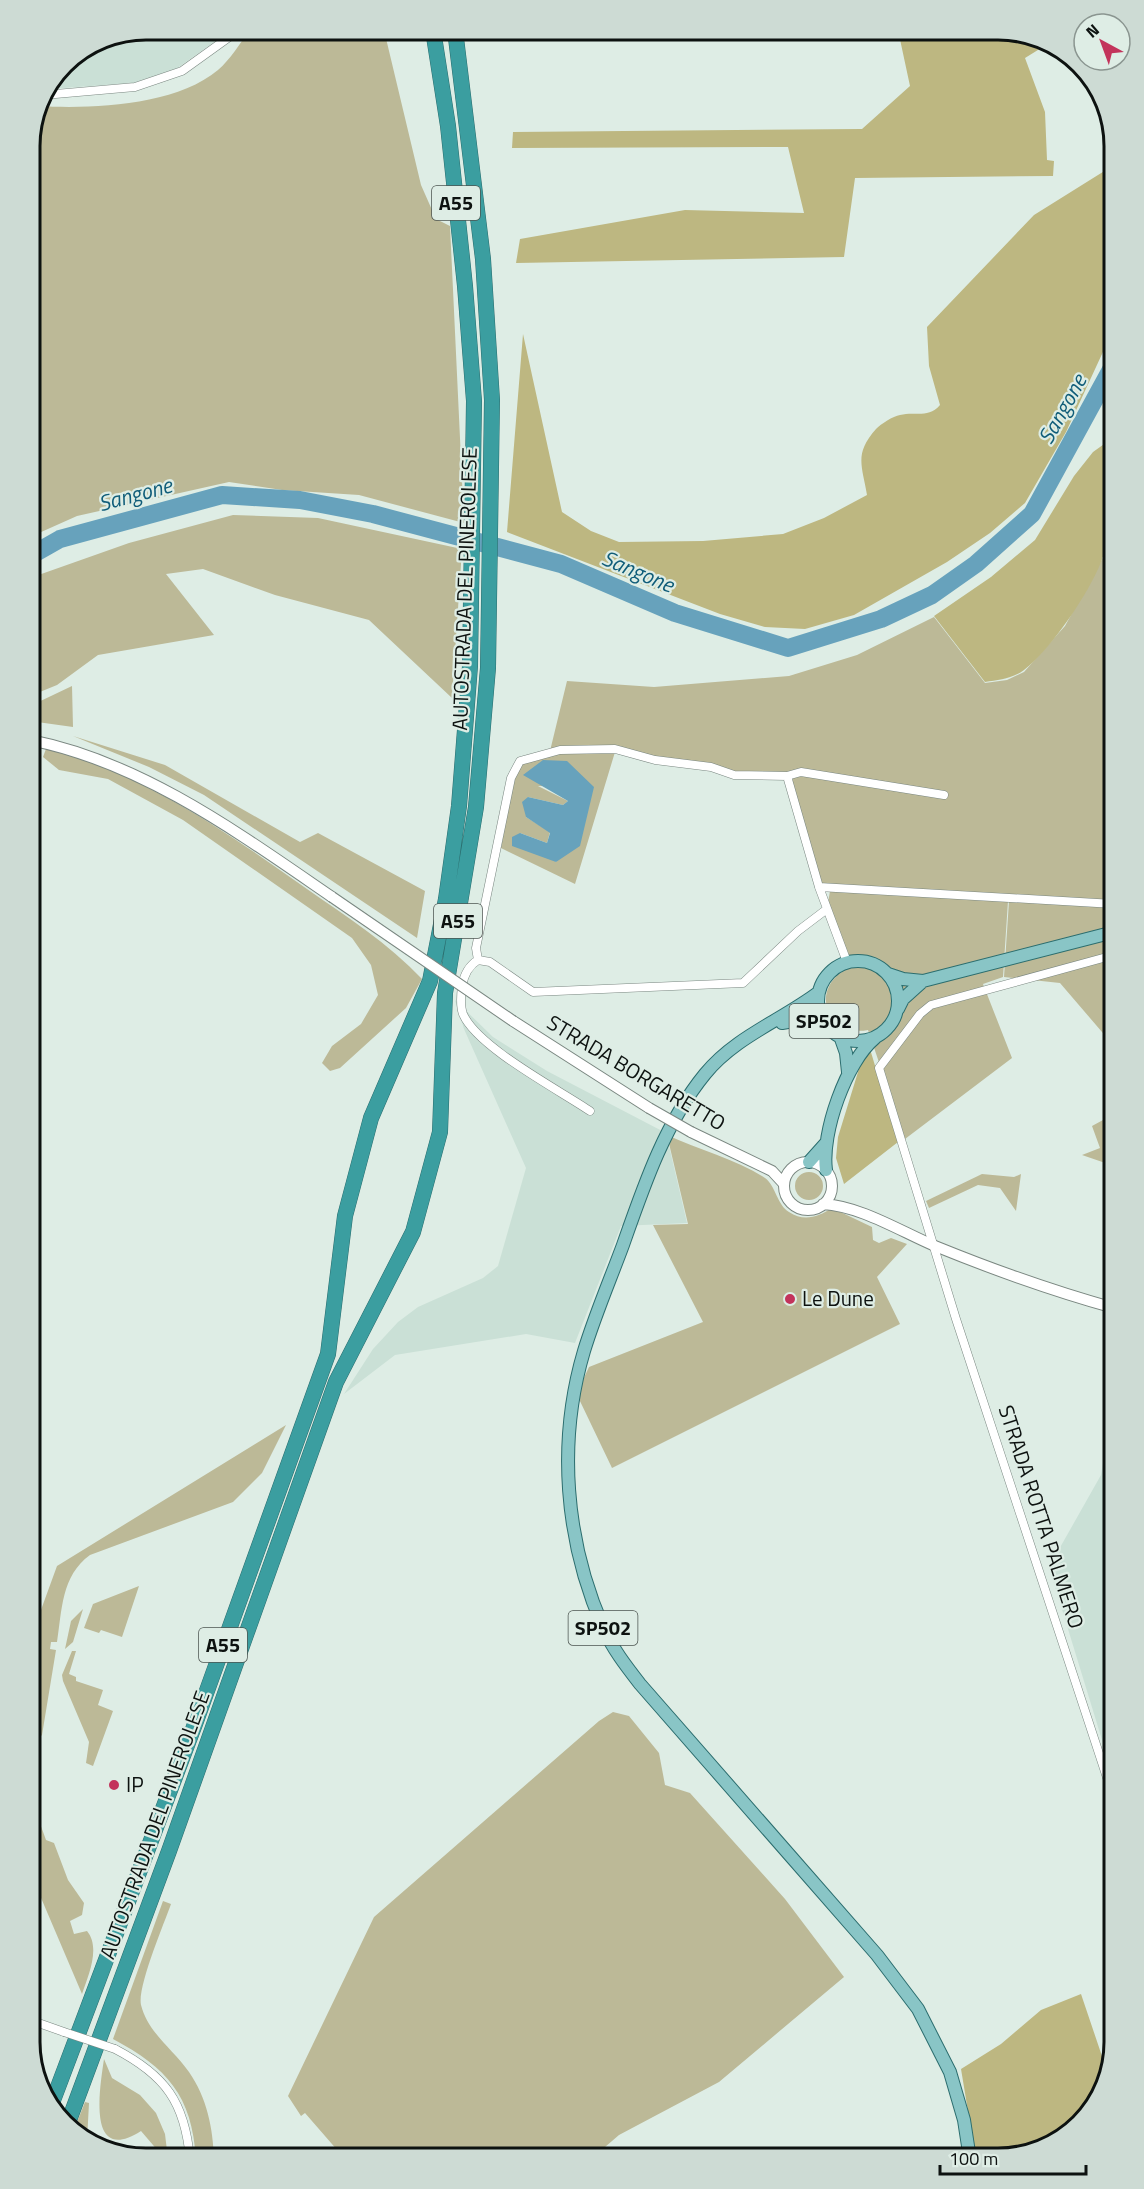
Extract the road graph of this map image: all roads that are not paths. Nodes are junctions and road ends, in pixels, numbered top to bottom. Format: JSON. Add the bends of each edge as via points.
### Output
{"nodes":[{"id":1,"x":225,"y":40,"type":"edge"},
{"id":2,"x":435,"y":40,"type":"edge"},
{"id":3,"x":456,"y":40,"type":"edge"},
{"id":4,"x":55,"y":93,"type":"edge"},
{"id":5,"x":41,"y":743,"type":"edge"},
{"id":6,"x":787,"y":776,"type":"junction"},
{"id":7,"x":944,"y":795,"type":"dead end"},
{"id":8,"x":819,"y":887,"type":"junction"},
{"id":9,"x":1104,"y":903,"type":"edge"},
{"id":10,"x":827,"y":909,"type":"junction"},
{"id":11,"x":1104,"y":935,"type":"edge"},
{"id":12,"x":1104,"y":958,"type":"edge"},
{"id":13,"x":478,"y":960,"type":"junction"},
{"id":14,"x":847,"y":962,"type":"junction"},
{"id":15,"x":888,"y":974,"type":"junction"},
{"id":16,"x":923,"y":981,"type":"junction"},
{"id":17,"x":819,"y":992,"type":"junction"},
{"id":18,"x":897,"y":1012,"type":"junction"},
{"id":19,"x":825,"y":1022,"type":"junction"},
{"id":20,"x":758,"y":1031,"type":"junction"},
{"id":21,"x":878,"y":1035,"type":"junction"},
{"id":22,"x":840,"y":1036,"type":"junction"},
{"id":23,"x":848,"y":1073,"type":"junction"},
{"id":24,"x":590,"y":1111,"type":"dead end"},
{"id":25,"x":826,"y":1142,"type":"junction"},
{"id":26,"x":809,"y":1162,"type":"junction"},
{"id":27,"x":826,"y":1170,"type":"junction"},
{"id":28,"x":772,"y":1171,"type":"junction"},
{"id":29,"x":789,"y":1172,"type":"junction"},
{"id":30,"x":784,"y":1184,"type":"junction"},
{"id":31,"x":832,"y":1188,"type":"junction"},
{"id":32,"x":823,"y":1204,"type":"junction"},
{"id":33,"x":852,"y":1209,"type":"junction"},
{"id":34,"x":936,"y":1246,"type":"junction"},
{"id":35,"x":1104,"y":1305,"type":"edge"},
{"id":36,"x":1104,"y":1768,"type":"edge"},
{"id":37,"x":40,"y":2024,"type":"edge"},
{"id":38,"x":55,"y":2095,"type":"edge"},
{"id":39,"x":71,"y":2116,"type":"edge"},
{"id":40,"x":188,"y":2148,"type":"edge"},
{"id":41,"x":968,"y":2148,"type":"edge"}],
"edges":[{"from":1,"to":4,"type":"street","via":[[182,70],[135,87]]},
{"from":2,"to":38,"type":"highway","name":"AUTOSTRADA DEL PINEROLESE","number":"A55","via":[[448,126],[474,401],[470,666],[459,806],[446,899],[430,981],[371,1118],[345,1216],[328,1354],[195,1724]]},
{"from":3,"to":39,"type":"highway","name":"AUTOSTRADA DEL PINEROLESE","number":"A55","via":[[483,259],[492,400],[488,668],[476,807],[445,993],[443,1115],[413,1232],[336,1383]]},
{"from":5,"to":28,"type":"street","name":"STRADA BORGARETTO","bridge":true,"via":[[104,762],[180,799],[238,833],[513,1021],[649,1108]]},
{"from":6,"to":7,"type":"street","via":[[801,772]]},
{"from":6,"to":8,"type":"street"},
{"from":6,"to":13,"type":"street","via":[[734,775],[615,749],[560,750],[520,761],[511,777],[476,948]]},
{"from":8,"to":9,"type":"street"},
{"from":8,"to":10,"type":"street"},
{"from":10,"to":13,"type":"street","via":[[743,983],[533,992],[490,962]]},
{"from":10,"to":14,"type":"street"},
{"from":11,"to":16,"type":"main road","number":"SP502"},
{"from":12,"to":34,"type":"street","name":"STRADA ROTTA PALMERO","via":[[931,1005],[882,1063],[880,1074]]},
{"from":13,"to":24,"type":"street","via":[[466,970],[462,988],[463,1012],[469,1023],[490,1045]]},
{"from":14,"to":15,"type":"main road","number":"SP502","via":[[869,962]]},
{"from":14,"to":17,"type":"main road","number":"SP502","via":[[829,973]]},
{"from":15,"to":16,"type":"main road","number":"SP502"},
{"from":15,"to":18,"type":"main road","via":[[896,988]]},
{"from":16,"to":18,"type":"main road","number":"SP502","via":[[903,999]]},
{"from":17,"to":19,"type":"main road","number":"SP502","via":[[820,1013]]},
{"from":17,"to":20,"type":"main road","number":"SP502"},
{"from":18,"to":21,"type":"main road","number":"SP502"},
{"from":19,"to":20,"type":"main road","number":"SP502","via":[[798,1019]]},
{"from":19,"to":22,"type":"main road","number":"SP502"},
{"from":20,"to":41,"type":"main road","number":"SP502","via":[[730,1049],[706,1072],[687,1099],[653,1163],[584,1353],[569,1431],[568,1486],[575,1541],[603,1629],[633,1675],[877,1955],[918,2009],[950,2072]]},
{"from":21,"to":22,"type":"main road","number":"SP502","via":[[863,1040]]},
{"from":21,"to":23,"type":"main road","via":[[860,1052]]},
{"from":22,"to":23,"type":"main road"},
{"from":23,"to":25,"type":"main road"},
{"from":25,"to":26,"type":"main road"},
{"from":25,"to":27,"type":"main road"},
{"from":26,"to":27,"type":"street"},
{"from":26,"to":29,"type":"street"},
{"from":27,"to":31,"type":"street"},
{"from":28,"to":29,"type":"street","name":"STRADA BORGARETTO"},
{"from":28,"to":30,"type":"street","name":"STRADA BORGARETTO"},
{"from":29,"to":30,"type":"street"},
{"from":30,"to":32,"type":"street","via":[[787,1197],[798,1207],[810,1210]]},
{"from":31,"to":32,"type":"street"},
{"from":31,"to":33,"type":"street"},
{"from":32,"to":33,"type":"street"},
{"from":33,"to":34,"type":"street"},
{"from":34,"to":35,"type":"street"},
{"from":34,"to":36,"type":"street","name":"STRADA ROTTA PALMERO","via":[[956,1319]]},
{"from":37,"to":40,"type":"street","bridge":true,"via":[[115,2049],[156,2075],[182,2114]]}]}
